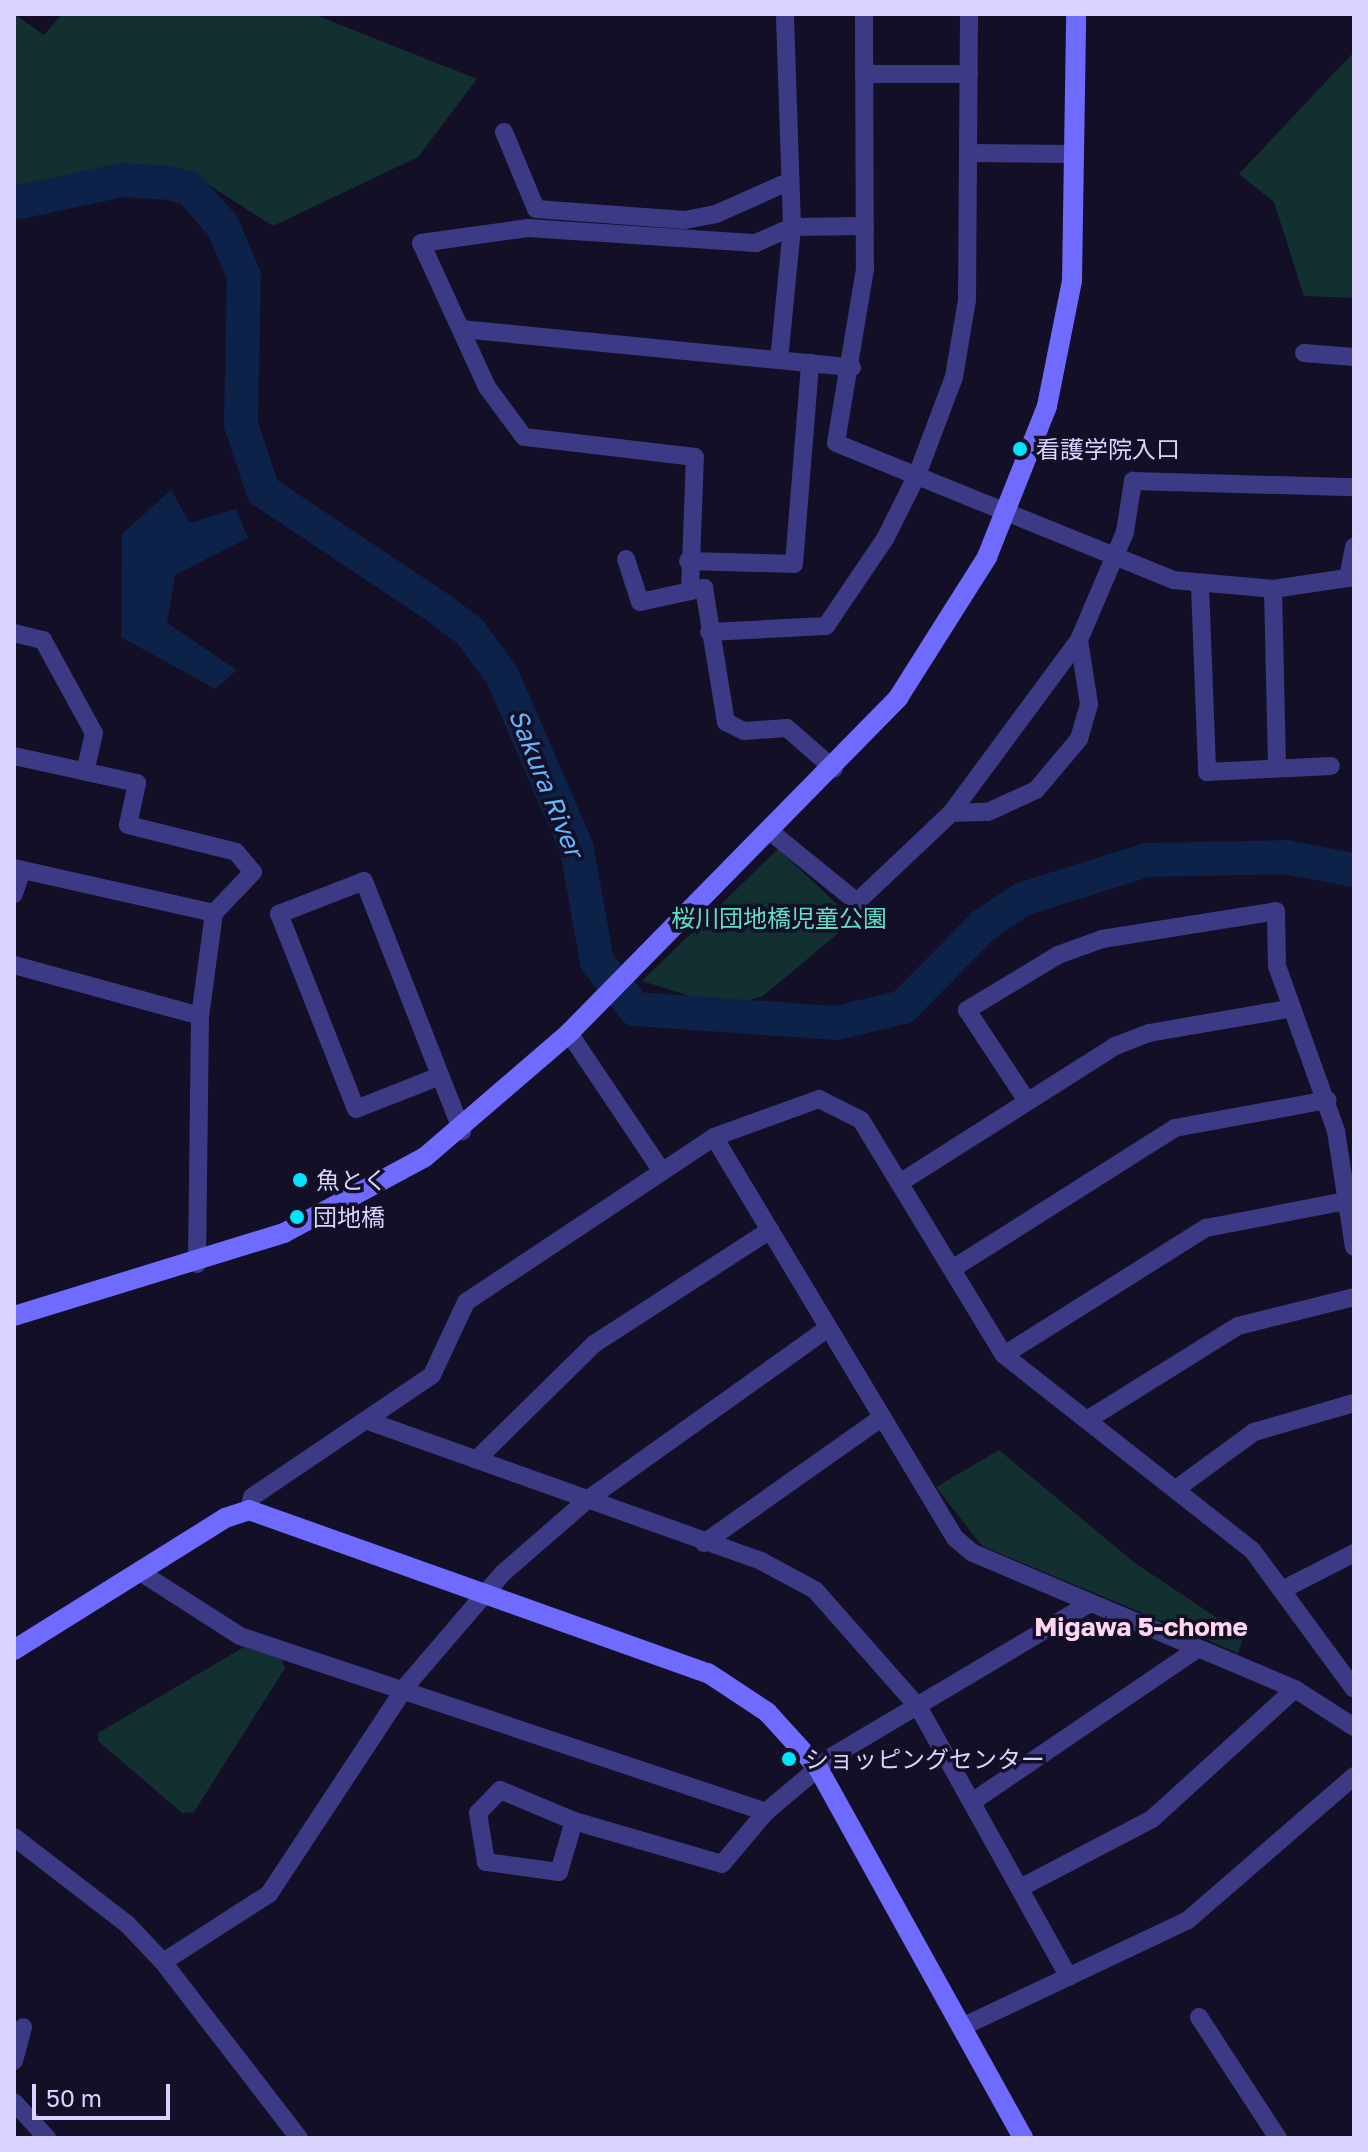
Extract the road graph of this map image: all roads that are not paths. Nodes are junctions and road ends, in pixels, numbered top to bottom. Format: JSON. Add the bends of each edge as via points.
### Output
{"nodes":[{"id":1,"x":785,"y":14,"type":"edge"},
{"id":2,"x":864,"y":14,"type":"edge"},
{"id":3,"x":969,"y":14,"type":"edge"},
{"id":4,"x":1076,"y":14,"type":"edge"},
{"id":5,"x":864,"y":74,"type":"junction"},
{"id":6,"x":969,"y":74,"type":"junction"},
{"id":7,"x":504,"y":132,"type":"dead end"},
{"id":8,"x":970,"y":153,"type":"junction"},
{"id":9,"x":1075,"y":154,"type":"junction"},
{"id":10,"x":790,"y":181,"type":"junction"},
{"id":11,"x":865,"y":226,"type":"junction"},
{"id":12,"x":792,"y":227,"type":"junction"},
{"id":13,"x":461,"y":329,"type":"junction"},
{"id":14,"x":1304,"y":353,"type":"dead end"},
{"id":15,"x":1354,"y":357,"type":"edge"},
{"id":16,"x":779,"y":360,"type":"junction"},
{"id":17,"x":810,"y":363,"type":"junction"},
{"id":18,"x":852,"y":367,"type":"junction"},
{"id":19,"x":917,"y":475,"type":"junction"},
{"id":20,"x":1354,"y":487,"type":"edge"},
{"id":21,"x":1009,"y":512,"type":"junction"},
{"id":22,"x":1354,"y":547,"type":"edge"},
{"id":23,"x":626,"y":559,"type":"dead end"},
{"id":24,"x":1114,"y":559,"type":"junction"},
{"id":25,"x":688,"y":561,"type":"junction"},
{"id":26,"x":1351,"y":578,"type":"edge"},
{"id":27,"x":1200,"y":586,"type":"junction"},
{"id":28,"x":1273,"y":589,"type":"junction"},
{"id":29,"x":690,"y":591,"type":"junction"},
{"id":30,"x":709,"y":632,"type":"junction"},
{"id":31,"x":14,"y":633,"type":"edge"},
{"id":32,"x":1079,"y":640,"type":"junction"},
{"id":33,"x":14,"y":756,"type":"edge"},
{"id":34,"x":1331,"y":766,"type":"dead end"},
{"id":35,"x":1277,"y":768,"type":"junction"},
{"id":36,"x":834,"y":769,"type":"junction"},
{"id":37,"x":85,"y":771,"type":"junction"},
{"id":38,"x":951,"y":813,"type":"junction"},
{"id":39,"x":772,"y":833,"type":"junction"},
{"id":40,"x":18,"y":869,"type":"edge"},
{"id":41,"x":14,"y":894,"type":"edge"},
{"id":42,"x":214,"y":913,"type":"junction"},
{"id":43,"x":14,"y":965,"type":"edge"},
{"id":44,"x":1288,"y":1009,"type":"junction"},
{"id":45,"x":200,"y":1016,"type":"junction"},
{"id":46,"x":569,"y":1033,"type":"junction"},
{"id":47,"x":440,"y":1076,"type":"junction"},
{"id":48,"x":1327,"y":1100,"type":"junction"},
{"id":49,"x":1027,"y":1101,"type":"junction"},
{"id":50,"x":462,"y":1131,"type":"junction"},
{"id":51,"x":714,"y":1137,"type":"junction"},
{"id":52,"x":661,"y":1170,"type":"junction"},
{"id":53,"x":901,"y":1182,"type":"junction"},
{"id":54,"x":1346,"y":1201,"type":"junction"},
{"id":55,"x":770,"y":1230,"type":"junction"},
{"id":56,"x":1354,"y":1247,"type":"edge"},
{"id":57,"x":197,"y":1264,"type":"junction"},
{"id":58,"x":952,"y":1269,"type":"junction"},
{"id":59,"x":1354,"y":1297,"type":"edge"},
{"id":60,"x":14,"y":1316,"type":"edge"},
{"id":61,"x":828,"y":1328,"type":"junction"},
{"id":62,"x":1004,"y":1355,"type":"junction"},
{"id":63,"x":1354,"y":1403,"type":"edge"},
{"id":64,"x":881,"y":1418,"type":"junction"},
{"id":65,"x":1087,"y":1420,"type":"junction"},
{"id":66,"x":371,"y":1422,"type":"junction"},
{"id":67,"x":476,"y":1460,"type":"junction"},
{"id":68,"x":1176,"y":1489,"type":"junction"},
{"id":69,"x":587,"y":1500,"type":"junction"},
{"id":70,"x":249,"y":1510,"type":"junction"},
{"id":71,"x":704,"y":1543,"type":"junction"},
{"id":72,"x":1354,"y":1553,"type":"edge"},
{"id":73,"x":140,"y":1572,"type":"junction"},
{"id":74,"x":1284,"y":1589,"type":"junction"},
{"id":75,"x":485,"y":1591,"type":"junction"},
{"id":76,"x":1090,"y":1603,"type":"junction"},
{"id":77,"x":1197,"y":1649,"type":"junction"},
{"id":78,"x":14,"y":1650,"type":"edge"},
{"id":79,"x":1347,"y":1668,"type":"edge"},
{"id":80,"x":1295,"y":1689,"type":"junction"},
{"id":81,"x":1354,"y":1689,"type":"edge"},
{"id":82,"x":401,"y":1694,"type":"junction"},
{"id":83,"x":919,"y":1708,"type":"junction"},
{"id":84,"x":1354,"y":1727,"type":"edge"},
{"id":85,"x":818,"y":1768,"type":"junction"},
{"id":86,"x":1354,"y":1776,"type":"edge"},
{"id":87,"x":972,"y":1802,"type":"junction"},
{"id":88,"x":766,"y":1812,"type":"junction"},
{"id":89,"x":574,"y":1821,"type":"junction"},
{"id":90,"x":14,"y":1837,"type":"edge"},
{"id":91,"x":1020,"y":1888,"type":"junction"},
{"id":92,"x":163,"y":1962,"type":"junction"},
{"id":93,"x":1069,"y":1977,"type":"junction"},
{"id":94,"x":1199,"y":2017,"type":"dead end"},
{"id":95,"x":23,"y":2027,"type":"dead end"},
{"id":96,"x":962,"y":2027,"type":"junction"},
{"id":97,"x":14,"y":2061,"type":"edge"},
{"id":98,"x":14,"y":2102,"type":"edge"},
{"id":99,"x":47,"y":2138,"type":"edge"},
{"id":100,"x":299,"y":2138,"type":"edge"},
{"id":101,"x":1023,"y":2138,"type":"edge"},
{"id":102,"x":1278,"y":2138,"type":"edge"}],
"edges":[{"from":1,"to":10,"type":"street"},
{"from":2,"to":5,"type":"street"},
{"from":3,"to":6,"type":"street"},
{"from":4,"to":9,"type":"street"},
{"from":5,"to":6,"type":"street"},
{"from":5,"to":11,"type":"street"},
{"from":6,"to":8,"type":"street"},
{"from":7,"to":10,"type":"street","via":[[536,209],[685,220]]},
{"from":8,"to":9,"type":"street"},
{"from":8,"to":19,"type":"street","via":[[962,335]]},
{"from":9,"to":21,"type":"street","via":[[1065,321],[1047,406]]},
{"from":10,"to":12,"type":"street"},
{"from":11,"to":12,"type":"street"},
{"from":11,"to":18,"type":"street"},
{"from":12,"to":13,"type":"street","via":[[756,243],[528,228],[428,239],[421,243]]},
{"from":12,"to":16,"type":"street"},
{"from":13,"to":16,"type":"street"},
{"from":13,"to":25,"type":"street","via":[[487,387],[524,437],[695,457]]},
{"from":14,"to":15,"type":"street"},
{"from":16,"to":17,"type":"street"},
{"from":17,"to":18,"type":"street"},
{"from":17,"to":25,"type":"street","via":[[794,564]]},
{"from":18,"to":19,"type":"street","via":[[836,443]]},
{"from":19,"to":21,"type":"street"},
{"from":19,"to":30,"type":"street","via":[[885,539],[826,626]]},
{"from":20,"to":24,"type":"street","via":[[1133,481]]},
{"from":21,"to":24,"type":"street"},
{"from":21,"to":36,"type":"street","via":[[929,656]]},
{"from":22,"to":26,"type":"street"},
{"from":23,"to":29,"type":"street","via":[[640,602]]},
{"from":24,"to":27,"type":"street"},
{"from":24,"to":32,"type":"street"},
{"from":25,"to":29,"type":"street"},
{"from":26,"to":28,"type":"street"},
{"from":27,"to":28,"type":"street"},
{"from":27,"to":35,"type":"street","via":[[1207,772]]},
{"from":28,"to":35,"type":"street"},
{"from":29,"to":30,"type":"street","via":[[704,588]]},
{"from":30,"to":36,"type":"street","via":[[726,722],[744,731],[787,728]]},
{"from":31,"to":37,"type":"street","via":[[43,640],[94,733]]},
{"from":32,"to":38,"type":"street"},
{"from":32,"to":38,"type":"street","via":[[1089,704],[1079,739],[1036,790],[988,812]]},
{"from":33,"to":37,"type":"street"},
{"from":34,"to":35,"type":"street"},
{"from":36,"to":39,"type":"street"},
{"from":37,"to":42,"type":"street","via":[[137,783],[128,825],[236,852],[253,872]]},
{"from":38,"to":39,"type":"street","via":[[857,902]]},
{"from":39,"to":46,"type":"street"},
{"from":40,"to":41,"type":"street"},
{"from":40,"to":42,"type":"street"},
{"from":42,"to":45,"type":"street"},
{"from":43,"to":45,"type":"street"},
{"from":44,"to":48,"type":"street"},
{"from":44,"to":49,"type":"street","via":[[1149,1033],[1076,1067]]},
{"from":44,"to":49,"type":"street","via":[[1277,966],[1276,911],[1102,939],[1058,955],[967,1010]]},
{"from":45,"to":57,"type":"street"},
{"from":46,"to":50,"type":"street"},
{"from":46,"to":52,"type":"street"},
{"from":47,"to":47,"type":"street","via":[[364,881],[279,914],[356,1109]]},
{"from":47,"to":50,"type":"street"},
{"from":48,"to":54,"type":"street"},
{"from":48,"to":58,"type":"street","via":[[1175,1128]]},
{"from":49,"to":53,"type":"street"},
{"from":50,"to":57,"type":"street","via":[[361,1197]]},
{"from":51,"to":52,"type":"street"},
{"from":51,"to":53,"type":"street","via":[[819,1099],[861,1120]]},
{"from":51,"to":55,"type":"street"},
{"from":52,"to":66,"type":"street","via":[[466,1302],[432,1375]]},
{"from":53,"to":58,"type":"street"},
{"from":54,"to":56,"type":"street"},
{"from":54,"to":62,"type":"street","via":[[1206,1228]]},
{"from":55,"to":61,"type":"street"},
{"from":55,"to":67,"type":"street","via":[[594,1344]]},
{"from":57,"to":60,"type":"street"},
{"from":58,"to":62,"type":"street"},
{"from":59,"to":65,"type":"street","via":[[1238,1326]]},
{"from":61,"to":64,"type":"street"},
{"from":61,"to":69,"type":"street"},
{"from":62,"to":65,"type":"street"},
{"from":63,"to":68,"type":"street","via":[[1254,1432]]},
{"from":64,"to":71,"type":"street"},
{"from":64,"to":76,"type":"street","via":[[955,1538],[973,1553]]},
{"from":65,"to":68,"type":"street"},
{"from":66,"to":67,"type":"street"},
{"from":66,"to":70,"type":"street","via":[[252,1497]]},
{"from":67,"to":69,"type":"street"},
{"from":68,"to":74,"type":"street","via":[[1252,1550]]},
{"from":69,"to":71,"type":"street"},
{"from":69,"to":75,"type":"street"},
{"from":70,"to":73,"type":"street"},
{"from":70,"to":75,"type":"street"},
{"from":71,"to":83,"type":"street","via":[[761,1561],[815,1590]]},
{"from":72,"to":74,"type":"street"},
{"from":73,"to":78,"type":"street"},
{"from":73,"to":82,"type":"street","via":[[240,1636]]},
{"from":74,"to":79,"type":"street"},
{"from":75,"to":82,"type":"street"},
{"from":75,"to":85,"type":"street","via":[[718,1678],[767,1712]]},
{"from":76,"to":77,"type":"street"},
{"from":76,"to":83,"type":"street"},
{"from":77,"to":80,"type":"street"},
{"from":77,"to":87,"type":"street"},
{"from":79,"to":81,"type":"street"},
{"from":80,"to":84,"type":"street"},
{"from":80,"to":91,"type":"street","via":[[1152,1819]]},
{"from":82,"to":88,"type":"street"},
{"from":82,"to":92,"type":"street","via":[[269,1894]]},
{"from":83,"to":85,"type":"street"},
{"from":83,"to":87,"type":"street"},
{"from":85,"to":88,"type":"street"},
{"from":85,"to":96,"type":"street"},
{"from":86,"to":93,"type":"street","via":[[1188,1920]]},
{"from":87,"to":91,"type":"street"},
{"from":88,"to":89,"type":"street","via":[[722,1864]]},
{"from":89,"to":89,"type":"street","via":[[500,1790],[478,1813],[486,1862],[559,1872]]},
{"from":90,"to":92,"type":"street","via":[[127,1924]]},
{"from":91,"to":93,"type":"street"},
{"from":92,"to":100,"type":"street"},
{"from":93,"to":96,"type":"street"},
{"from":94,"to":102,"type":"street"},
{"from":95,"to":97,"type":"street"},
{"from":96,"to":101,"type":"street"},
{"from":98,"to":99,"type":"street"}]}
